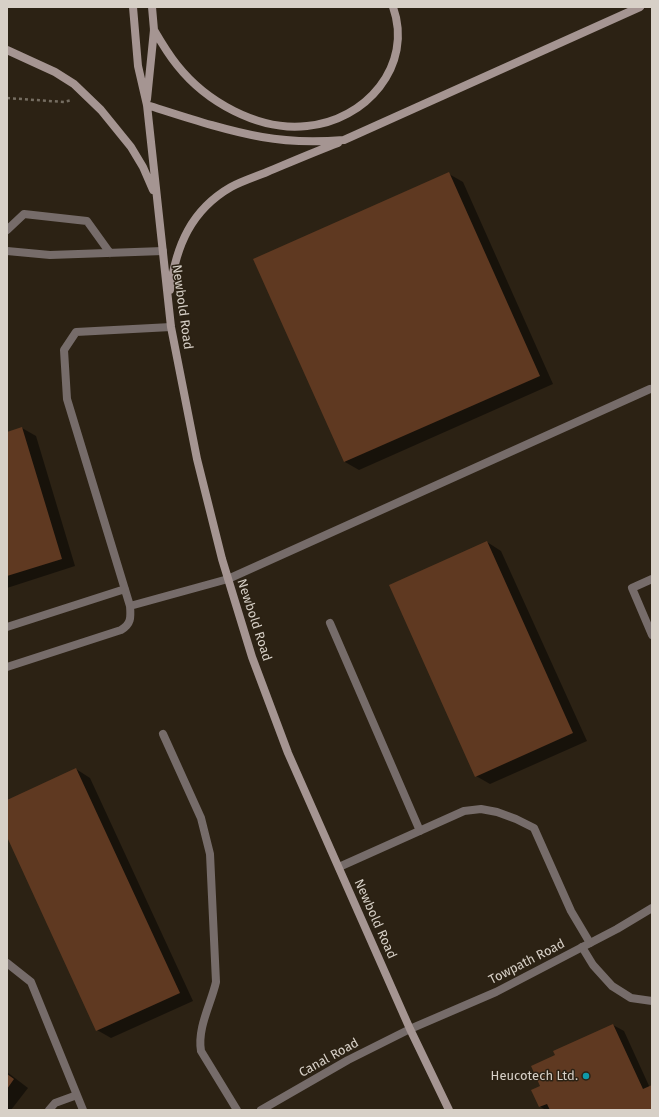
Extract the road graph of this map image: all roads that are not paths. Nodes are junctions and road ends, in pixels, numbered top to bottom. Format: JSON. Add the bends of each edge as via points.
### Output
{"nodes":[{"id":1,"x":133,"y":7,"type":"edge"},
{"id":2,"x":152,"y":7,"type":"edge"},
{"id":3,"x":393,"y":7,"type":"edge"},
{"id":4,"x":640,"y":7,"type":"edge"},
{"id":5,"x":154,"y":30,"type":"junction"},
{"id":6,"x":7,"y":50,"type":"edge"},
{"id":7,"x":147,"y":105,"type":"junction"},
{"id":8,"x":344,"y":140,"type":"junction"},
{"id":9,"x":157,"y":198,"type":"junction"},
{"id":10,"x":7,"y":230,"type":"edge"},
{"id":11,"x":7,"y":250,"type":"edge"},
{"id":12,"x":163,"y":251,"type":"junction"},
{"id":13,"x":110,"y":253,"type":"junction"},
{"id":14,"x":168,"y":303,"type":"junction"},
{"id":15,"x":171,"y":327,"type":"junction"},
{"id":16,"x":650,"y":389,"type":"dead end"},
{"id":17,"x":228,"y":579,"type":"junction"},
{"id":18,"x":652,"y":579,"type":"edge"},
{"id":19,"x":125,"y":589,"type":"junction"},
{"id":20,"x":130,"y":606,"type":"junction"},
{"id":21,"x":330,"y":623,"type":"dead end"},
{"id":22,"x":7,"y":627,"type":"edge"},
{"id":23,"x":652,"y":635,"type":"edge"},
{"id":24,"x":7,"y":668,"type":"edge"},
{"id":25,"x":163,"y":734,"type":"dead end"},
{"id":26,"x":420,"y":831,"type":"junction"},
{"id":27,"x":339,"y":867,"type":"junction"},
{"id":28,"x":652,"y":908,"type":"edge"},
{"id":29,"x":586,"y":945,"type":"junction"},
{"id":30,"x":7,"y":963,"type":"edge"},
{"id":31,"x":652,"y":1001,"type":"edge"},
{"id":32,"x":410,"y":1029,"type":"junction"},
{"id":33,"x":77,"y":1095,"type":"junction"},
{"id":34,"x":49,"y":1110,"type":"edge"},
{"id":35,"x":83,"y":1110,"type":"edge"},
{"id":36,"x":237,"y":1110,"type":"edge"},
{"id":37,"x":261,"y":1110,"type":"edge"},
{"id":38,"x":449,"y":1110,"type":"edge"}],
"edges":[{"from":1,"to":7,"type":"main road","name":"Newbold Road","via":[[138,66]]},
{"from":2,"to":5,"type":"main road","name":"Newbold Road"},
{"from":3,"to":5,"type":"main road","via":[[398,39],[395,57],[379,89],[366,102],[345,115],[308,126],[288,127],[269,124],[218,102],[177,65]]},
{"from":4,"to":8,"type":"main road"},
{"from":5,"to":7,"type":"main road","name":"Newbold Road"},
{"from":6,"to":9,"type":"main road","via":[[55,72],[74,84],[102,110],[144,167]]},
{"from":7,"to":8,"type":"main road","via":[[262,137],[295,141]]},
{"from":7,"to":9,"type":"main road","name":"Newbold Road"},
{"from":8,"to":14,"type":"main road","via":[[232,186],[210,201],[195,218],[179,249]]},
{"from":9,"to":12,"type":"main road","name":"Newbold Road"},
{"from":10,"to":13,"type":"street","via":[[24,214],[87,221]]},
{"from":11,"to":13,"type":"street","via":[[50,255]]},
{"from":12,"to":13,"type":"street"},
{"from":12,"to":14,"type":"main road","name":"Newbold Road"},
{"from":14,"to":15,"type":"main road","name":"Newbold Road"},
{"from":15,"to":17,"type":"main road","name":"Newbold Road","via":[[197,459]]},
{"from":15,"to":19,"type":"street","via":[[76,332],[64,350],[67,399]]},
{"from":16,"to":17,"type":"street"},
{"from":17,"to":20,"type":"street"},
{"from":17,"to":27,"type":"main road","name":"Newbold Road","via":[[252,657],[288,753]]},
{"from":18,"to":23,"type":"street","via":[[632,588]]},
{"from":19,"to":20,"type":"street"},
{"from":19,"to":22,"type":"street"},
{"from":20,"to":24,"type":"street","via":[[130,622],[121,630]]},
{"from":21,"to":26,"type":"street"},
{"from":25,"to":36,"type":"street","via":[[201,818],[210,854],[216,982],[200,1032],[200,1051]]},
{"from":26,"to":27,"type":"street"},
{"from":26,"to":29,"type":"street","via":[[464,811],[481,809],[497,812],[534,828]]},
{"from":27,"to":32,"type":"main road","name":"Newbold Road"},
{"from":28,"to":29,"type":"street","name":"Towpath Road"},
{"from":29,"to":31,"type":"street","via":[[593,965],[612,986],[631,998]]},
{"from":29,"to":32,"type":"street","name":"Towpath Road","via":[[496,992]]},
{"from":30,"to":33,"type":"street","via":[[31,982]]},
{"from":32,"to":37,"type":"street","name":"Canal Road","via":[[348,1060]]},
{"from":32,"to":38,"type":"main road","name":"Newbold Road"},
{"from":33,"to":34,"type":"street","via":[[55,1103]]},
{"from":33,"to":35,"type":"street"}]}
